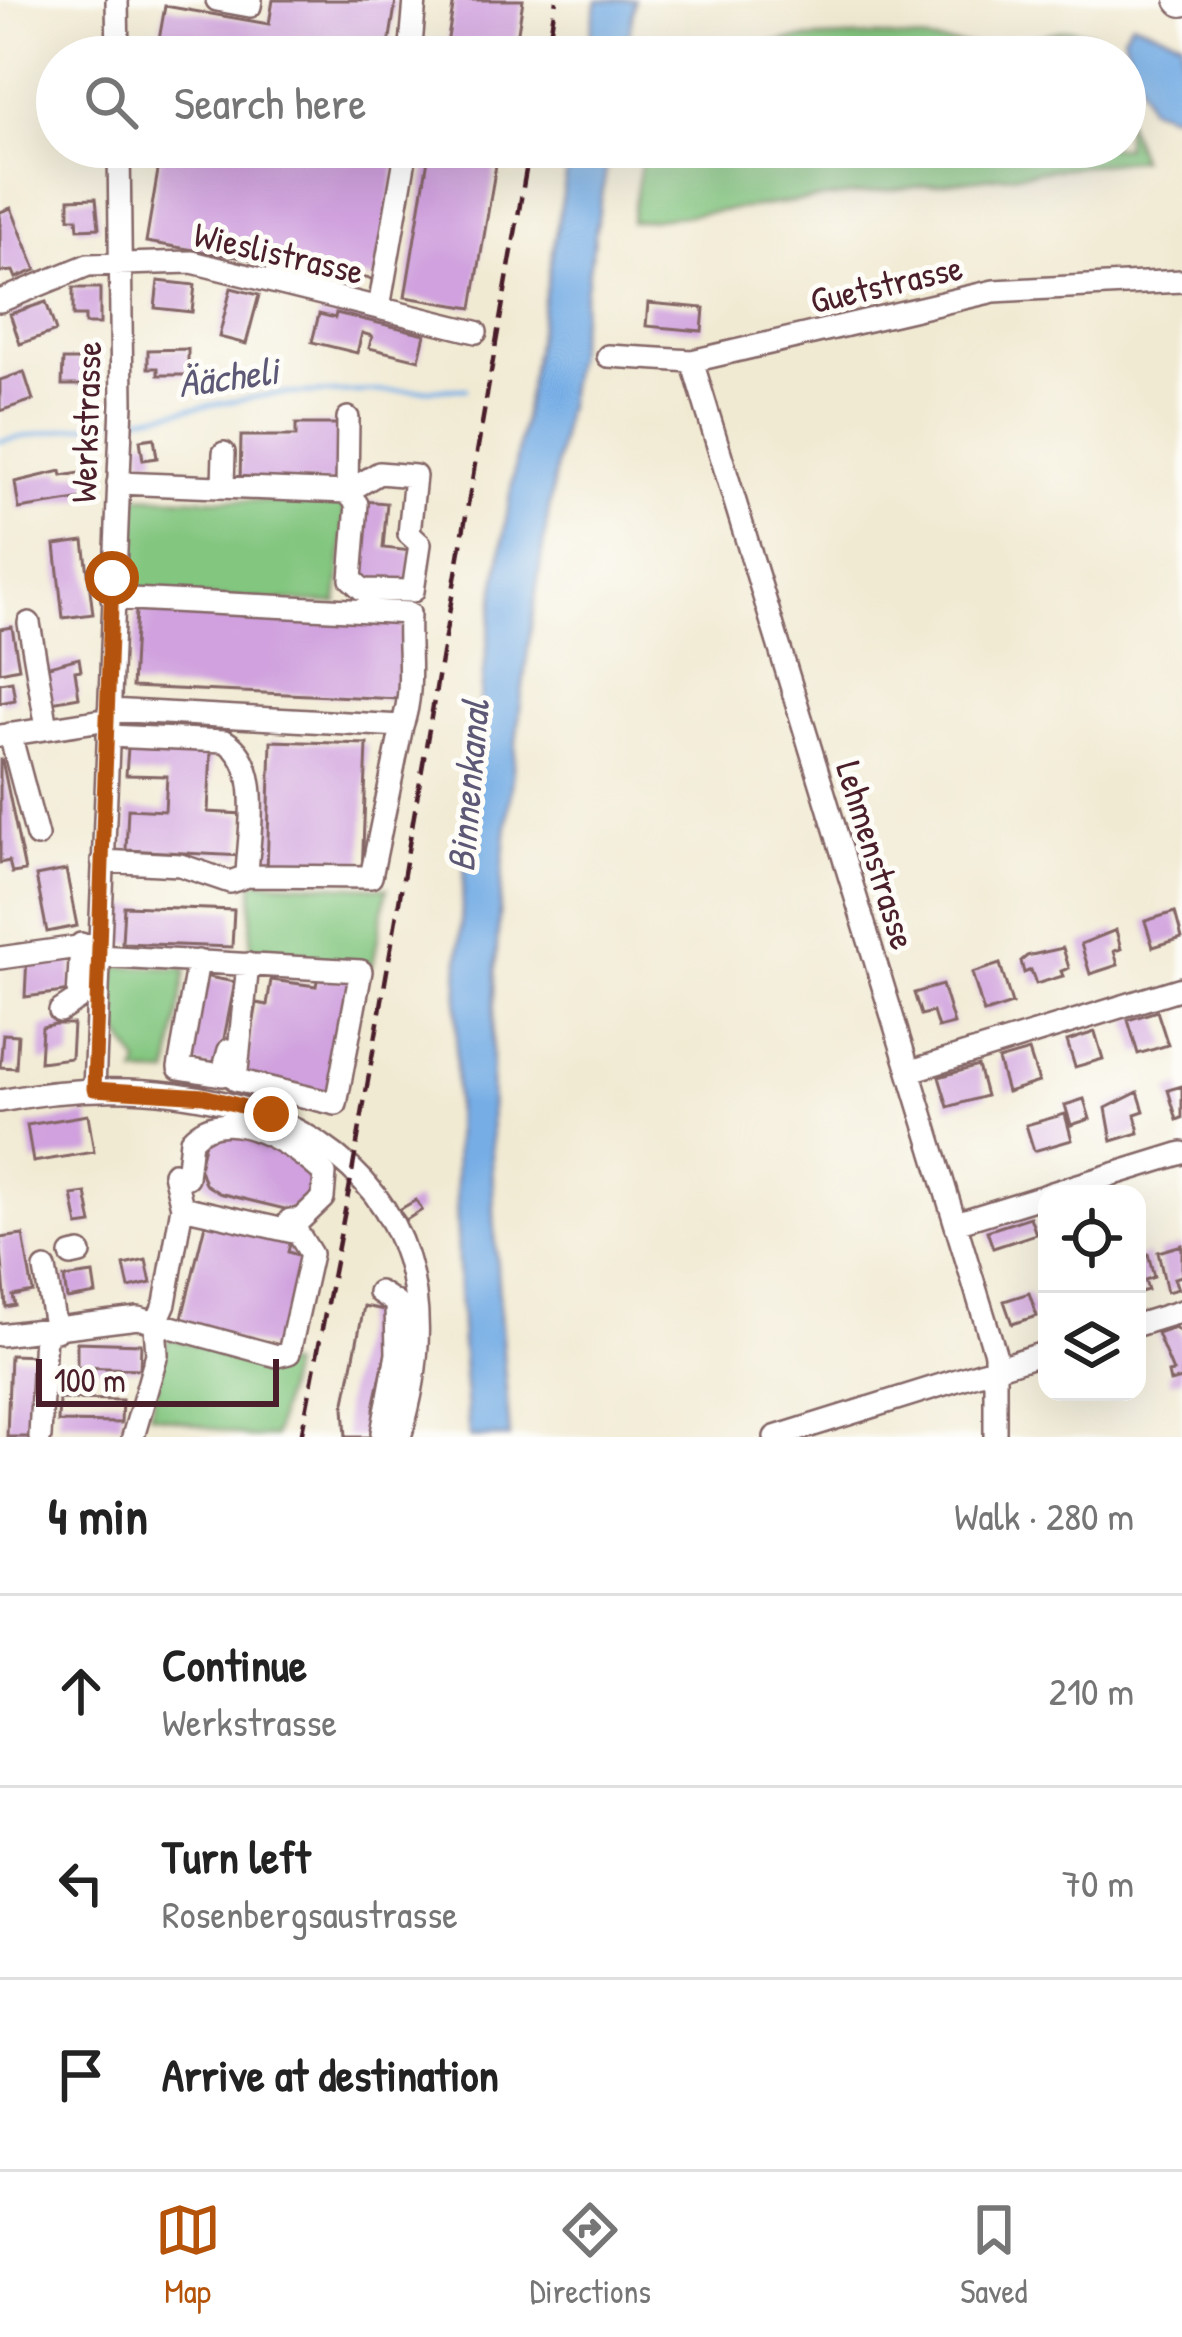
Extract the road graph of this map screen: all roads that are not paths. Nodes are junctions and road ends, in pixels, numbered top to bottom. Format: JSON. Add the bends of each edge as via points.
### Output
{"nodes":[{"id":1,"x":117,"y":0,"type":"edge"},
{"id":2,"x":217,"y":0,"type":"edge"},
{"id":3,"x":251,"y":0,"type":"edge"},
{"id":4,"x":415,"y":0,"type":"edge"},
{"id":5,"x":118,"y":36,"type":"edge"},
{"id":6,"x":412,"y":36,"type":"edge"},
{"id":7,"x":119,"y":168,"type":"edge"},
{"id":8,"x":403,"y":168,"type":"edge"},
{"id":9,"x":120,"y":261,"type":"junction"},
{"id":10,"x":1182,"y":281,"type":"edge"},
{"id":11,"x":0,"y":301,"type":"edge"},
{"id":12,"x":379,"y":308,"type":"junction"},
{"id":13,"x":476,"y":332,"type":"dead end"},
{"id":14,"x":608,"y":356,"type":"dead end"},
{"id":15,"x":692,"y":361,"type":"junction"},
{"id":16,"x":348,"y":418,"type":"dead end"},
{"id":17,"x":224,"y":453,"type":"dead end"},
{"id":18,"x":118,"y":483,"type":"junction"},
{"id":19,"x":223,"y":484,"type":"junction"},
{"id":20,"x":346,"y":492,"type":"junction"},
{"id":21,"x":112,"y":598,"type":"junction"},
{"id":22,"x":29,"y":623,"type":"dead end"},
{"id":23,"x":108,"y":722,"type":"junction"},
{"id":24,"x":401,"y":725,"type":"junction"},
{"id":25,"x":46,"y":728,"type":"junction"},
{"id":26,"x":5,"y":735,"type":"edge"},
{"id":27,"x":38,"y":836,"type":"dead end"},
{"id":28,"x":102,"y":861,"type":"junction"},
{"id":29,"x":247,"y":876,"type":"junction"},
{"id":30,"x":93,"y":948,"type":"junction"},
{"id":31,"x":0,"y":958,"type":"edge"},
{"id":32,"x":198,"y":961,"type":"junction"},
{"id":33,"x":248,"y":964,"type":"junction"},
{"id":34,"x":1182,"y":988,"type":"edge"},
{"id":35,"x":241,"y":1010,"type":"junction"},
{"id":36,"x":60,"y":1011,"type":"dead end"},
{"id":37,"x":911,"y":1071,"type":"junction"},
{"id":38,"x":94,"y":1089,"type":"junction"},
{"id":39,"x":0,"y":1101,"type":"edge"},
{"id":40,"x":1182,"y":1153,"type":"edge"},
{"id":41,"x":178,"y":1177,"type":"junction"},
{"id":42,"x":1077,"y":1185,"type":"edge"},
{"id":43,"x":1038,"y":1197,"type":"edge"},
{"id":44,"x":182,"y":1207,"type":"junction"},
{"id":45,"x":261,"y":1211,"type":"dead end"},
{"id":46,"x":290,"y":1220,"type":"dead end"},
{"id":47,"x":956,"y":1223,"type":"junction"},
{"id":48,"x":45,"y":1269,"type":"dead end"},
{"id":49,"x":379,"y":1292,"type":"dead end"},
{"id":50,"x":1182,"y":1311,"type":"edge"},
{"id":51,"x":1146,"y":1322,"type":"edge"},
{"id":52,"x":155,"y":1325,"type":"junction"},
{"id":53,"x":51,"y":1332,"type":"junction"},
{"id":54,"x":0,"y":1335,"type":"edge"},
{"id":55,"x":1038,"y":1355,"type":"edge"},
{"id":56,"x":993,"y":1369,"type":"junction"},
{"id":57,"x":40,"y":1437,"type":"edge"},
{"id":58,"x":133,"y":1437,"type":"edge"},
{"id":59,"x":386,"y":1437,"type":"edge"},
{"id":60,"x":400,"y":1437,"type":"edge"},
{"id":61,"x":775,"y":1437,"type":"edge"},
{"id":62,"x":994,"y":1437,"type":"edge"}],
"edges":[{"from":1,"to":5,"type":"street"},
{"from":2,"to":3,"type":"street"},
{"from":4,"to":6,"type":"street"},
{"from":7,"to":9,"type":"street","name":"Werkstrasse"},
{"from":8,"to":12,"type":"street"},
{"from":9,"to":11,"type":"street","name":"Wieslistrasse","via":[[53,277]]},
{"from":9,"to":12,"type":"street","name":"Wieslistrasse","via":[[192,262]]},
{"from":9,"to":18,"type":"street","name":"Werkstrasse"},
{"from":10,"to":15,"type":"street","name":"Guetstrasse","via":[[994,291]]},
{"from":12,"to":13,"type":"street","name":"Wieslistrasse"},
{"from":14,"to":15,"type":"street","name":"Guetstrasse"},
{"from":15,"to":37,"type":"street","name":"Lehmenstrasse"},
{"from":16,"to":20,"type":"street"},
{"from":17,"to":19,"type":"street"},
{"from":18,"to":19,"type":"street"},
{"from":18,"to":21,"type":"street","name":"Werkstrasse"},
{"from":19,"to":20,"type":"street","via":[[238,491]]},
{"from":20,"to":20,"type":"street","via":[[379,473],[415,476],[410,534],[420,544],[413,592],[354,586],[357,504]]},
{"from":21,"to":23,"type":"street","name":"Werkstrasse"},
{"from":21,"to":24,"type":"street","via":[[409,613],[413,694]]},
{"from":22,"to":25,"type":"street"},
{"from":23,"to":24,"type":"street"},
{"from":23,"to":25,"type":"street","via":[[72,732]]},
{"from":23,"to":28,"type":"street","name":"Werkstrasse"},
{"from":23,"to":29,"type":"street","via":[[239,750],[250,778]]},
{"from":24,"to":29,"type":"street","via":[[371,877]]},
{"from":25,"to":26,"type":"street"},
{"from":26,"to":27,"type":"street"},
{"from":28,"to":29,"type":"street","via":[[180,865],[230,883]]},
{"from":28,"to":30,"type":"street","name":"Werkstrasse"},
{"from":30,"to":31,"type":"street"},
{"from":30,"to":32,"type":"street"},
{"from":30,"to":36,"type":"street","via":[[78,999]]},
{"from":30,"to":38,"type":"street","name":"Werkstrasse"},
{"from":32,"to":33,"type":"street"},
{"from":32,"to":35,"type":"street","via":[[179,1068],[222,1076]]},
{"from":33,"to":35,"type":"street"},
{"from":33,"to":35,"type":"street","via":[[361,971],[336,1104],[236,1080]]},
{"from":34,"to":37,"type":"street"},
{"from":37,"to":47,"type":"street","name":"Lehmenstrasse"},
{"from":38,"to":39,"type":"street"},
{"from":38,"to":60,"type":"street","via":[[160,1090],[244,1105],[297,1128],[359,1178],[398,1240],[414,1288],[417,1368]]},
{"from":40,"to":42,"type":"street"},
{"from":41,"to":44,"type":"street"},
{"from":41,"to":45,"type":"street","via":[[204,1198]]},
{"from":41,"to":46,"type":"street","via":[[191,1140],[208,1126],[275,1138],[325,1174],[322,1198]]},
{"from":43,"to":47,"type":"street"},
{"from":44,"to":52,"type":"street"},
{"from":44,"to":52,"type":"street","via":[[298,1234],[311,1254],[290,1353]]},
{"from":47,"to":56,"type":"street","name":"Lehmenstrasse"},
{"from":48,"to":53,"type":"street"},
{"from":49,"to":59,"type":"street","via":[[396,1303]]},
{"from":50,"to":51,"type":"street"},
{"from":52,"to":53,"type":"street","via":[[138,1318]]},
{"from":52,"to":58,"type":"street","via":[[157,1354]]},
{"from":53,"to":54,"type":"street"},
{"from":53,"to":57,"type":"street"},
{"from":55,"to":56,"type":"street"},
{"from":56,"to":61,"type":"street"},
{"from":56,"to":62,"type":"street","name":"Lehmenstrasse"}]}
